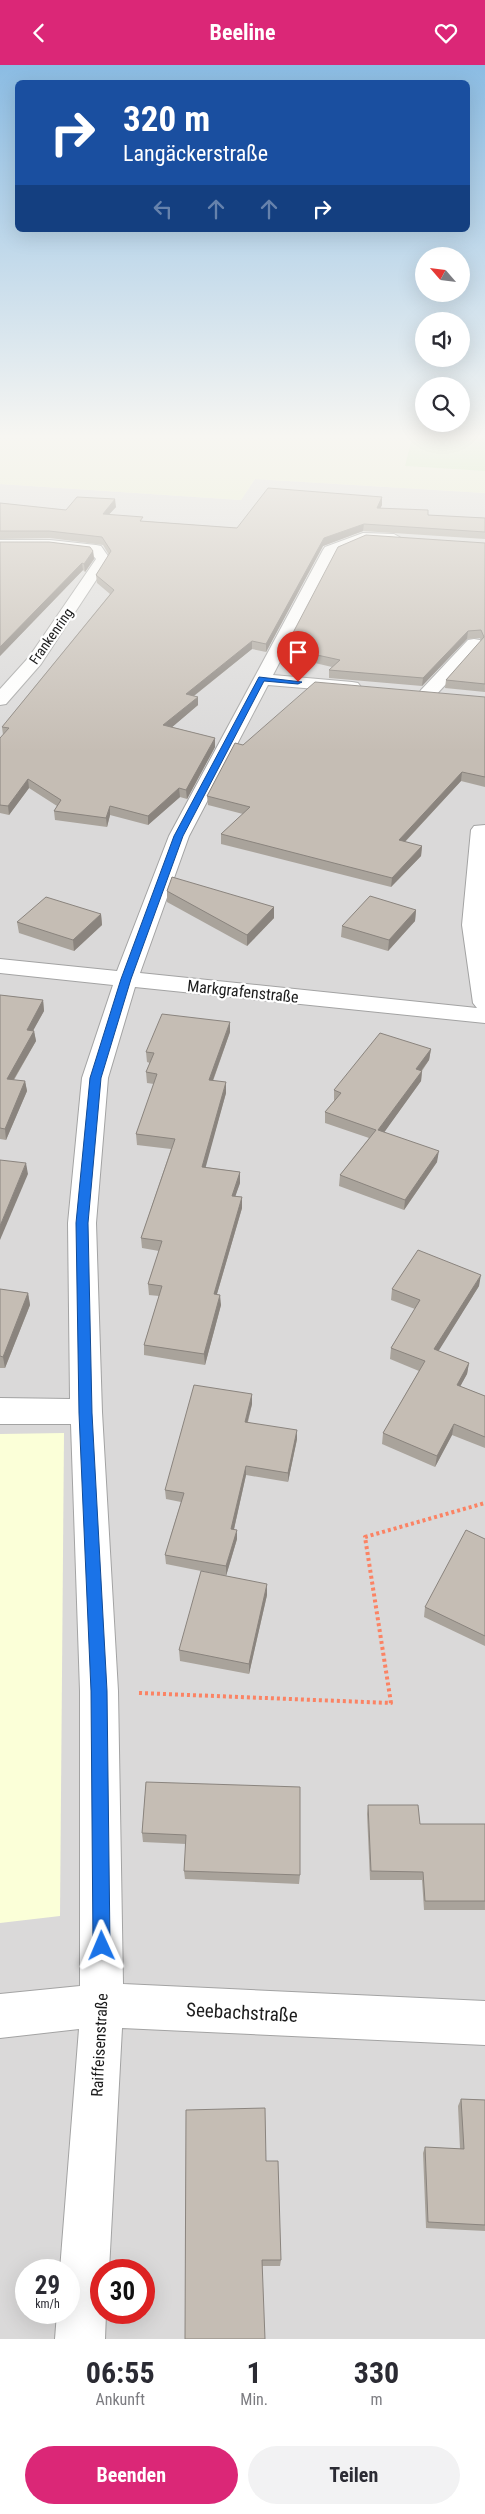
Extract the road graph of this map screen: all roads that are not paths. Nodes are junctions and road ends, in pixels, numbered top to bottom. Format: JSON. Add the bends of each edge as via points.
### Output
{"nodes":[{"id":1,"x":357,"y":539,"type":"edge"},
{"id":2,"x":402,"y":539,"type":"edge"},
{"id":3,"x":418,"y":540,"type":"edge"},
{"id":4,"x":0,"y":544,"type":"edge"},
{"id":5,"x":474,"y":644,"type":"edge"},
{"id":6,"x":262,"y":679,"type":"junction"},
{"id":7,"x":368,"y":689,"type":"edge"},
{"id":8,"x":407,"y":692,"type":"edge"},
{"id":9,"x":426,"y":694,"type":"junction"},
{"id":10,"x":446,"y":696,"type":"edge"},
{"id":11,"x":0,"y":700,"type":"edge"},
{"id":12,"x":481,"y":830,"type":"dead end"},
{"id":13,"x":0,"y":967,"type":"edge"},
{"id":14,"x":126,"y":979,"type":"junction"},
{"id":15,"x":485,"y":1003,"type":"edge"},
{"id":16,"x":485,"y":1016,"type":"edge"},
{"id":17,"x":0,"y":1411,"type":"edge"},
{"id":18,"x":86,"y":1413,"type":"junction"},
{"id":19,"x":102,"y":2005,"type":"junction"},
{"id":20,"x":0,"y":2016,"type":"edge"},
{"id":21,"x":485,"y":2023,"type":"edge"},
{"id":22,"x":80,"y":2339,"type":"edge"}],
"edges":[{"from":1,"to":6,"type":"street","name":"Raiffeisenstraße","via":[[330,550]]},
{"from":2,"to":3,"type":"street","name":"Raiffeisenstraße"},
{"from":4,"to":11,"type":"street","name":"Frankenring","via":[[96,549],[103,559],[35,660]]},
{"from":5,"to":9,"type":"street"},
{"from":6,"to":7,"type":"street"},
{"from":6,"to":14,"type":"street","name":"Raiffeisenstraße","via":[[179,836]]},
{"from":8,"to":9,"type":"street"},
{"from":9,"to":10,"type":"street"},
{"from":12,"to":15,"type":"street","via":[[473,925]]},
{"from":13,"to":14,"type":"street","name":"Markgrafenstraße"},
{"from":14,"to":16,"type":"street","name":"Markgrafenstraße"},
{"from":14,"to":18,"type":"street","name":"Raiffeisenstraße","via":[[95,1078],[85,1184],[82,1223]]},
{"from":17,"to":18,"type":"street"},
{"from":18,"to":19,"type":"street","name":"Raiffeisenstraße","via":[[99,1691]]},
{"from":19,"to":20,"type":"street","name":"Seebachstraße"},
{"from":19,"to":21,"type":"street","name":"Seebachstraße"},
{"from":19,"to":22,"type":"street","name":"Raiffeisenstraße"}]}
